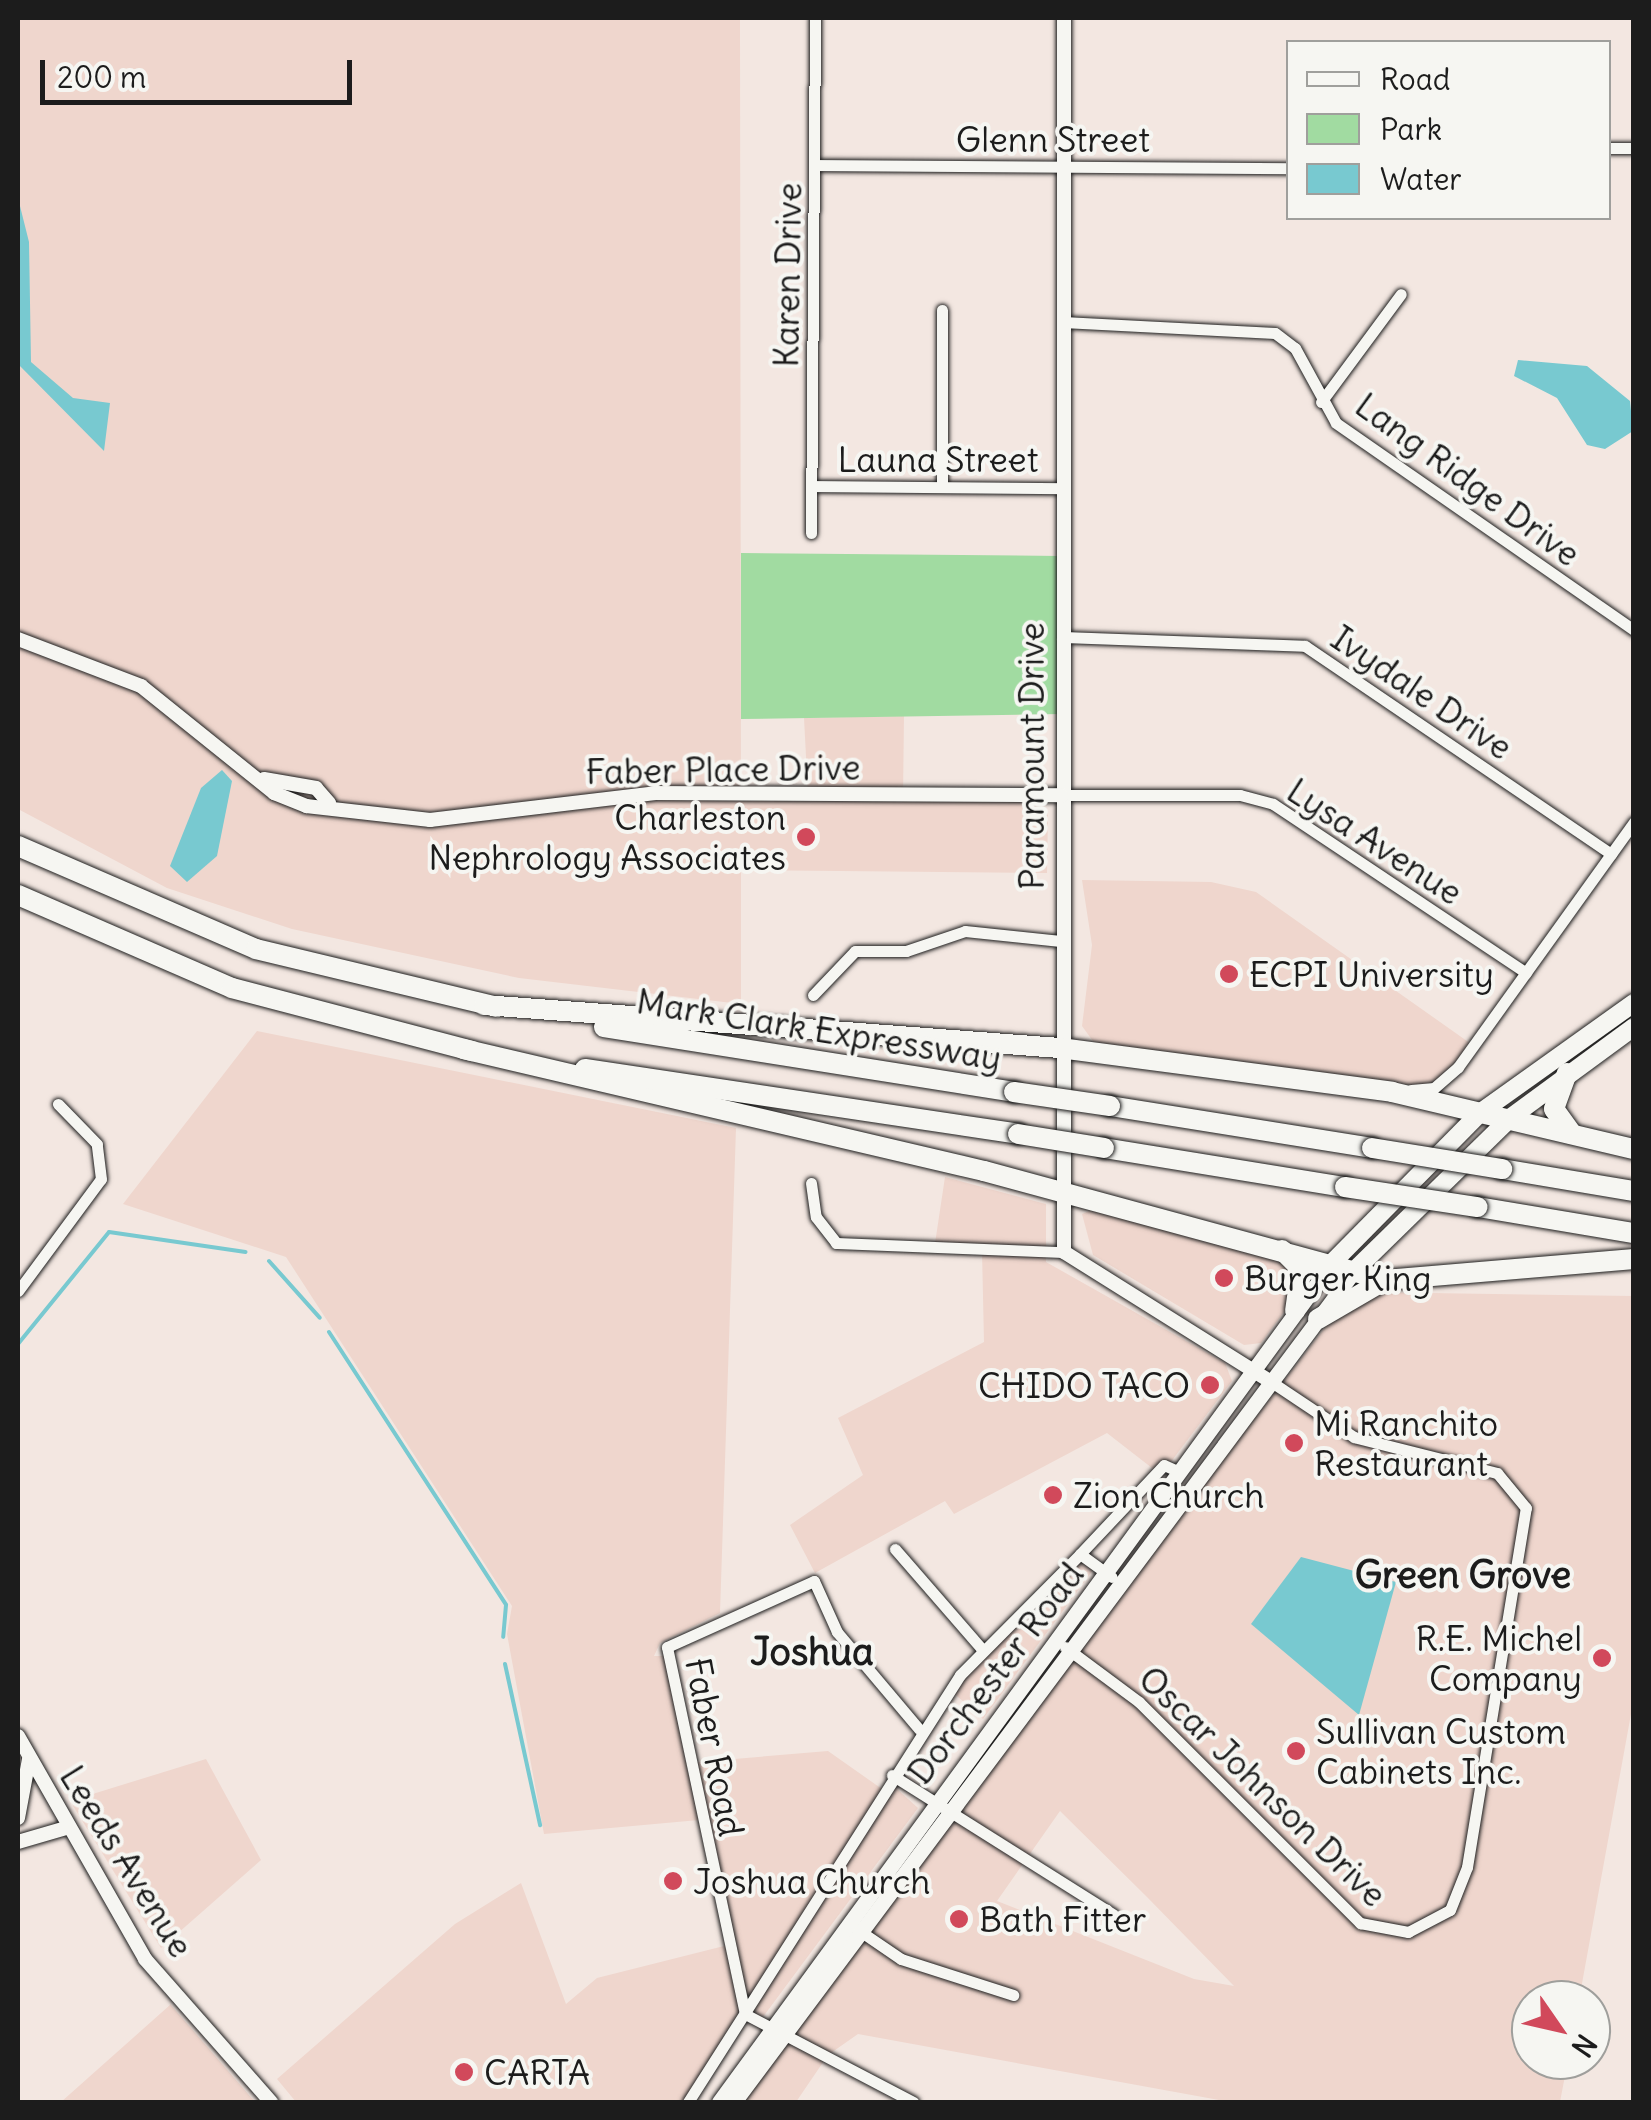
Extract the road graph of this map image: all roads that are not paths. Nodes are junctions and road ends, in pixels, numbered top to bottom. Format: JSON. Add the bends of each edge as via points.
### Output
{"nodes":[{"id":1,"x":816,"y":18,"type":"edge"},
{"id":2,"x":1064,"y":18,"type":"edge"},
{"id":3,"x":816,"y":165,"type":"junction"},
{"id":4,"x":1064,"y":166,"type":"junction"},
{"id":5,"x":1286,"y":168,"type":"edge"},
{"id":6,"x":1401,"y":294,"type":"dead end"},
{"id":7,"x":942,"y":310,"type":"dead end"},
{"id":8,"x":1063,"y":322,"type":"junction"},
{"id":9,"x":1321,"y":402,"type":"junction"},
{"id":10,"x":812,"y":486,"type":"junction"},
{"id":11,"x":942,"y":486,"type":"junction"},
{"id":12,"x":1062,"y":488,"type":"junction"},
{"id":13,"x":810,"y":533,"type":"dead end"},
{"id":14,"x":1634,"y":630,"type":"edge"},
{"id":15,"x":1062,"y":637,"type":"junction"},
{"id":16,"x":18,"y":639,"type":"edge"},
{"id":17,"x":264,"y":779,"type":"junction"},
{"id":18,"x":1061,"y":795,"type":"junction"},
{"id":19,"x":328,"y":803,"type":"junction"},
{"id":20,"x":1634,"y":822,"type":"edge"},
{"id":21,"x":18,"y":846,"type":"edge"},
{"id":22,"x":1611,"y":854,"type":"junction"},
{"id":23,"x":18,"y":895,"type":"edge"},
{"id":24,"x":1060,"y":941,"type":"junction"},
{"id":25,"x":1526,"y":973,"type":"junction"},
{"id":26,"x":813,"y":995,"type":"dead end"},
{"id":27,"x":484,"y":1004,"type":"junction"},
{"id":28,"x":1634,"y":1004,"type":"edge"},
{"id":29,"x":1634,"y":1026,"type":"edge"},
{"id":30,"x":1060,"y":1048,"type":"junction"},
{"id":31,"x":463,"y":1050,"type":"junction"},
{"id":32,"x":1567,"y":1073,"type":"junction"},
{"id":33,"x":1392,"y":1092,"type":"junction"},
{"id":34,"x":58,"y":1104,"type":"dead end"},
{"id":35,"x":1481,"y":1112,"type":"junction"},
{"id":36,"x":1510,"y":1118,"type":"junction"},
{"id":37,"x":1573,"y":1135,"type":"junction"},
{"id":38,"x":1634,"y":1149,"type":"edge"},
{"id":39,"x":812,"y":1183,"type":"dead end"},
{"id":40,"x":1059,"y":1191,"type":"junction"},
{"id":41,"x":1634,"y":1191,"type":"edge"},
{"id":42,"x":1634,"y":1232,"type":"edge"},
{"id":43,"x":1281,"y":1248,"type":"junction"},
{"id":44,"x":1064,"y":1252,"type":"junction"},
{"id":45,"x":1634,"y":1259,"type":"edge"},
{"id":46,"x":1332,"y":1263,"type":"junction"},
{"id":47,"x":1354,"y":1271,"type":"junction"},
{"id":48,"x":1386,"y":1280,"type":"junction"},
{"id":49,"x":18,"y":1292,"type":"edge"},
{"id":50,"x":1294,"y":1310,"type":"junction"},
{"id":51,"x":1318,"y":1319,"type":"junction"},
{"id":52,"x":1250,"y":1369,"type":"junction"},
{"id":53,"x":1270,"y":1380,"type":"junction"},
{"id":54,"x":1180,"y":1472,"type":"junction"},
{"id":55,"x":895,"y":1550,"type":"dead end"},
{"id":56,"x":1080,"y":1554,"type":"junction"},
{"id":57,"x":1114,"y":1578,"type":"junction"},
{"id":58,"x":1063,"y":1646,"type":"junction"},
{"id":59,"x":982,"y":1649,"type":"junction"},
{"id":60,"x":920,"y":1729,"type":"junction"},
{"id":61,"x":18,"y":1736,"type":"edge"},
{"id":62,"x":29,"y":1758,"type":"junction"},
{"id":63,"x":892,"y":1774,"type":"junction"},
{"id":64,"x":942,"y":1811,"type":"junction"},
{"id":65,"x":18,"y":1818,"type":"edge"},
{"id":66,"x":66,"y":1828,"type":"junction"},
{"id":67,"x":18,"y":1842,"type":"edge"},
{"id":68,"x":1114,"y":1915,"type":"dead end"},
{"id":69,"x":855,"y":1928,"type":"junction"},
{"id":70,"x":1013,"y":1995,"type":"dead end"},
{"id":71,"x":745,"y":2014,"type":"junction"},
{"id":72,"x":780,"y":2030,"type":"junction"},
{"id":73,"x":271,"y":2102,"type":"edge"},
{"id":74,"x":688,"y":2102,"type":"edge"},
{"id":75,"x":719,"y":2102,"type":"edge"},
{"id":76,"x":734,"y":2102,"type":"edge"},
{"id":77,"x":913,"y":2102,"type":"edge"}],
"edges":[{"from":1,"to":3,"type":"street","name":"Karen Drive"},
{"from":2,"to":4,"type":"street","name":"Paramount Drive"},
{"from":3,"to":4,"type":"street","name":"Glenn Street"},
{"from":3,"to":10,"type":"street","name":"Karen Drive"},
{"from":4,"to":5,"type":"street","name":"Glenn Street"},
{"from":4,"to":8,"type":"street","name":"Paramount Drive"},
{"from":6,"to":9,"type":"street"},
{"from":7,"to":11,"type":"street"},
{"from":8,"to":9,"type":"street","name":"Lang Ridge Drive","via":[[1274,333],[1295,348]]},
{"from":8,"to":12,"type":"street","name":"Paramount Drive"},
{"from":9,"to":14,"type":"street","name":"Lang Ridge Drive","via":[[1355,438]]},
{"from":10,"to":11,"type":"street","name":"Launa Street"},
{"from":10,"to":13,"type":"street","name":"Karen Drive"},
{"from":11,"to":12,"type":"street","name":"Launa Street"},
{"from":12,"to":15,"type":"street","name":"Paramount Drive"},
{"from":15,"to":18,"type":"street","name":"Paramount Drive"},
{"from":15,"to":22,"type":"street","name":"Ivydale Drive","via":[[1305,646]]},
{"from":16,"to":17,"type":"street","name":"Faber Place Drive","via":[[140,686]]},
{"from":17,"to":19,"type":"street","name":"Faber Place Drive","via":[[316,788]]},
{"from":17,"to":19,"type":"street","name":"Faber Place Drive","via":[[288,802]]},
{"from":18,"to":19,"type":"street","name":"Faber Place Drive","via":[[657,793],[430,820]]},
{"from":18,"to":24,"type":"street","name":"Paramount Drive"},
{"from":18,"to":25,"type":"street","name":"Lysa Avenue","via":[[1240,795],[1273,804]]},
{"from":20,"to":22,"type":"street"},
{"from":21,"to":27,"type":"highway","name":"Mark Clark Expressway","via":[[256,949]]},
{"from":22,"to":25,"type":"street"},
{"from":23,"to":31,"type":"highway","name":"Mark Clark Expressway","via":[[232,988]]},
{"from":24,"to":26,"type":"street","via":[[964,931],[906,951],[855,951]]},
{"from":24,"to":30,"type":"street","name":"Paramount Drive"},
{"from":25,"to":33,"type":"street","via":[[1458,1068],[1434,1088]]},
{"from":27,"to":30,"type":"highway"},
{"from":27,"to":41,"type":"highway","name":"Mark Clark Expressway","bridge":true},
{"from":28,"to":35,"type":"main road","name":"Dorchester Road"},
{"from":29,"to":32,"type":"main road","name":"Dorchester Road"},
{"from":30,"to":33,"type":"highway"},
{"from":30,"to":40,"type":"street","name":"Paramount Drive"},
{"from":31,"to":40,"type":"highway"},
{"from":31,"to":42,"type":"highway","name":"Mark Clark Expressway","bridge":true},
{"from":32,"to":36,"type":"main road","name":"Dorchester Road"},
{"from":32,"to":37,"type":"highway","via":[[1554,1110]]},
{"from":33,"to":35,"type":"highway"},
{"from":34,"to":49,"type":"street","via":[[97,1144],[101,1179]]},
{"from":35,"to":36,"type":"highway"},
{"from":35,"to":46,"type":"main road","name":"Dorchester Road"},
{"from":36,"to":37,"type":"highway"},
{"from":36,"to":47,"type":"main road","name":"Dorchester Road"},
{"from":37,"to":38,"type":"highway"},
{"from":39,"to":44,"type":"street","via":[[830,1238],[859,1249]]},
{"from":40,"to":43,"type":"highway"},
{"from":40,"to":44,"type":"street","name":"Paramount Drive"},
{"from":43,"to":46,"type":"highway"},
{"from":43,"to":50,"type":"highway","via":[[1301,1269]]},
{"from":44,"to":52,"type":"street"},
{"from":45,"to":48,"type":"highway"},
{"from":46,"to":47,"type":"highway"},
{"from":46,"to":50,"type":"main road","name":"Dorchester Road"},
{"from":47,"to":48,"type":"highway"},
{"from":47,"to":51,"type":"main road","name":"Dorchester Road"},
{"from":48,"to":51,"type":"highway"},
{"from":50,"to":52,"type":"main road","name":"Dorchester Road"},
{"from":51,"to":53,"type":"main road","name":"Dorchester Road"},
{"from":52,"to":53,"type":"street"},
{"from":52,"to":54,"type":"main road","name":"Dorchester Road"},
{"from":53,"to":57,"type":"main road","name":"Dorchester Road"},
{"from":53,"to":58,"type":"street","name":"Oscar Johnson Drive","via":[[1354,1437],[1497,1473],[1526,1508],[1468,1866],[1450,1910],[1408,1932],[1360,1922],[1140,1702]]},
{"from":54,"to":56,"type":"street","via":[[1164,1465]]},
{"from":54,"to":57,"type":"main road","name":"Dorchester Road"},
{"from":55,"to":59,"type":"street"},
{"from":56,"to":57,"type":"street"},
{"from":56,"to":59,"type":"street"},
{"from":57,"to":58,"type":"main road","name":"Dorchester Road"},
{"from":58,"to":64,"type":"main road","name":"Dorchester Road"},
{"from":59,"to":60,"type":"street"},
{"from":60,"to":63,"type":"street"},
{"from":60,"to":71,"type":"street","name":"Faber Road","via":[[837,1632],[814,1581],[671,1642],[665,1656]]},
{"from":61,"to":62,"type":"street","name":"Leeds Avenue"},
{"from":62,"to":65,"type":"street"},
{"from":62,"to":66,"type":"street","name":"Leeds Avenue"},
{"from":63,"to":64,"type":"street"},
{"from":63,"to":71,"type":"street"},
{"from":64,"to":68,"type":"street"},
{"from":64,"to":69,"type":"main road","name":"Dorchester Road"},
{"from":66,"to":67,"type":"street"},
{"from":66,"to":73,"type":"street","name":"Leeds Avenue","via":[[146,1959]]},
{"from":69,"to":70,"type":"street","via":[[901,1959]]},
{"from":69,"to":72,"type":"main road","name":"Dorchester Road"},
{"from":71,"to":72,"type":"street"},
{"from":71,"to":74,"type":"street"},
{"from":72,"to":75,"type":"main road","name":"Dorchester Road"},
{"from":72,"to":76,"type":"main road","name":"Dorchester Road"},
{"from":72,"to":77,"type":"street"}]}
